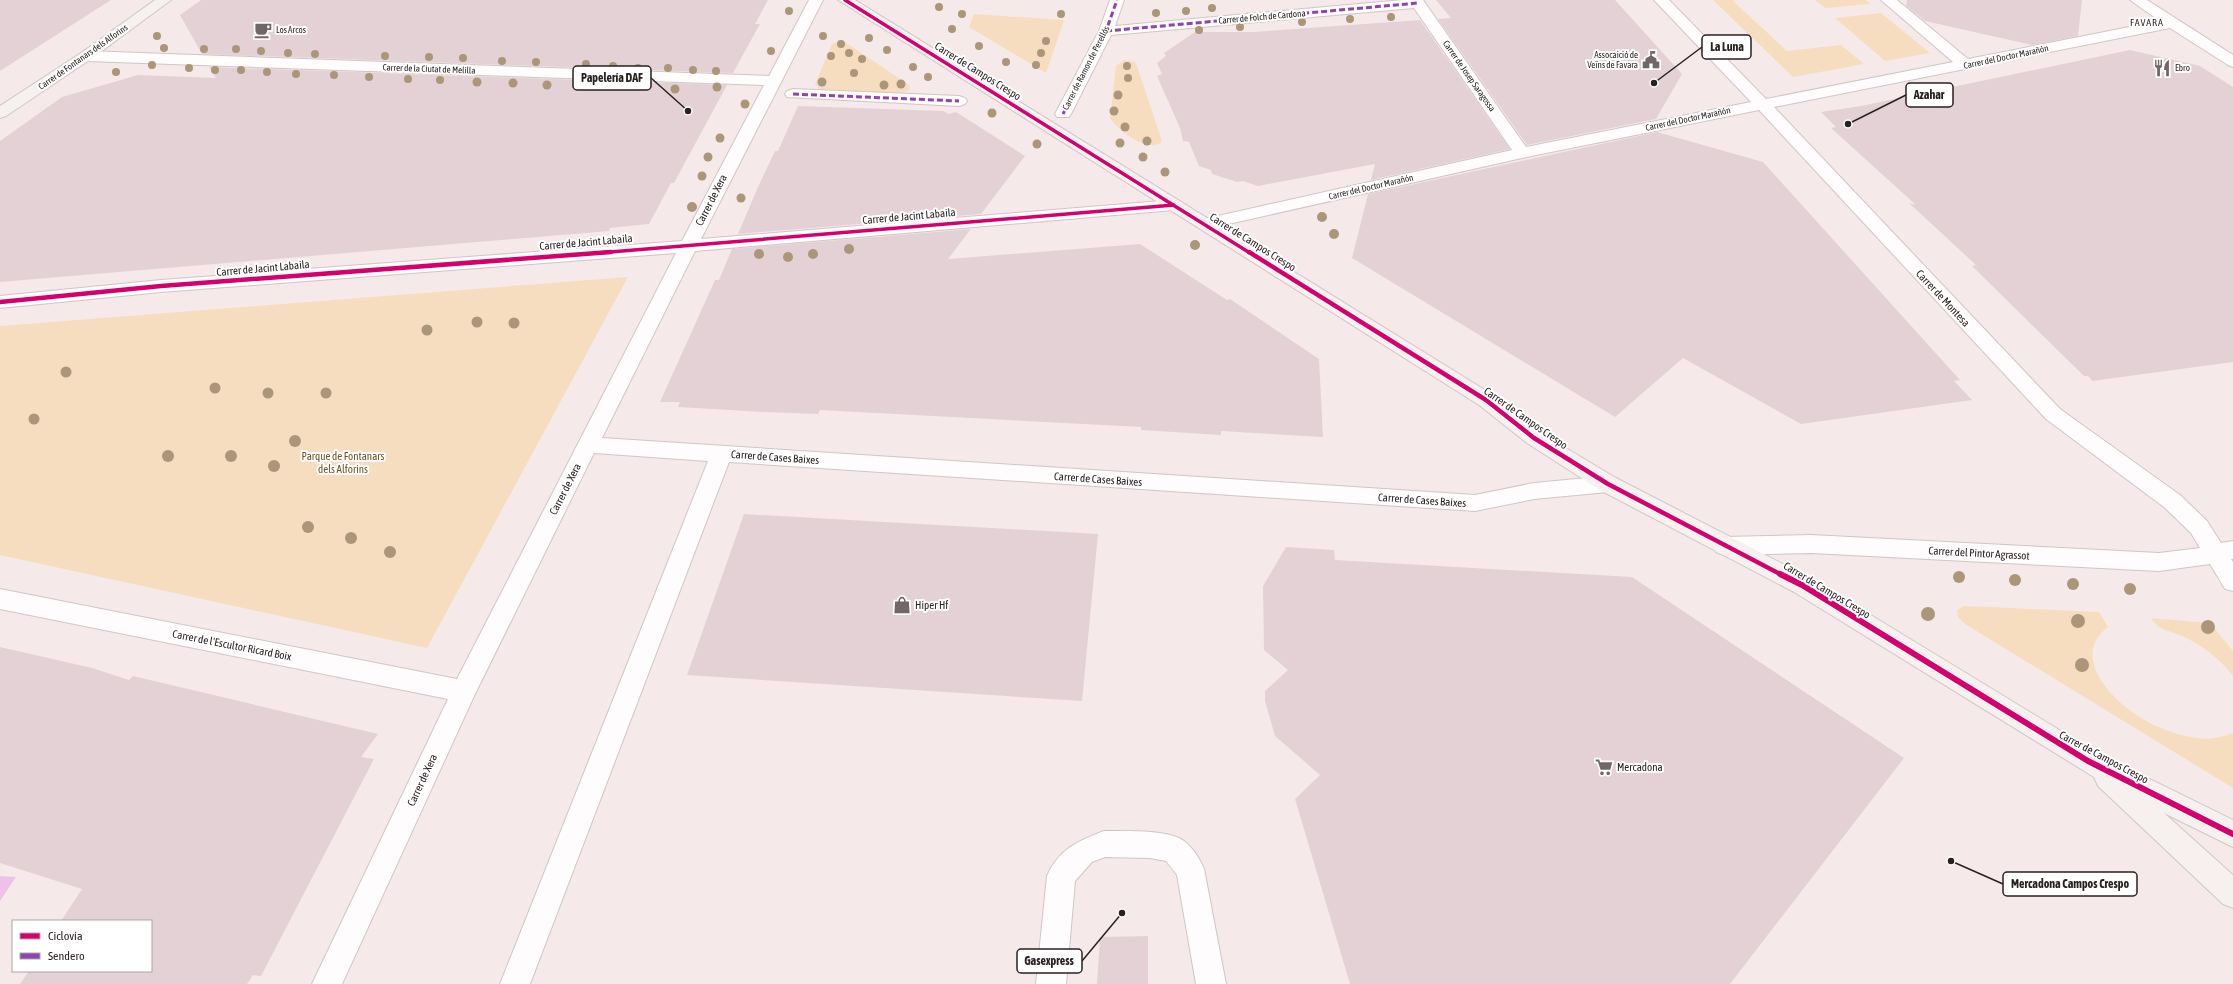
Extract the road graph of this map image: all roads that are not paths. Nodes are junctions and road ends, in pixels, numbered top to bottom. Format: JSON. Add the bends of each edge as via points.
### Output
{"nodes":[{"id":1,"x":164,"y":0,"type":"edge"},
{"id":2,"x":816,"y":0,"type":"edge"},
{"id":3,"x":846,"y":0,"type":"edge"},
{"id":4,"x":1117,"y":0,"type":"edge"},
{"id":5,"x":1661,"y":0,"type":"edge"},
{"id":6,"x":1888,"y":0,"type":"edge"},
{"id":7,"x":2137,"y":0,"type":"edge"},
{"id":8,"x":1417,"y":2,"type":"edge"},
{"id":9,"x":2172,"y":22,"type":"junction"},
{"id":10,"x":1106,"y":31,"type":"junction"},
{"id":11,"x":86,"y":56,"type":"junction"},
{"id":12,"x":2233,"y":62,"type":"edge"},
{"id":13,"x":1966,"y":65,"type":"junction"},
{"id":14,"x":773,"y":81,"type":"junction"},
{"id":15,"x":793,"y":94,"type":"dead end"},
{"id":16,"x":959,"y":101,"type":"dead end"},
{"id":17,"x":1762,"y":104,"type":"junction"},
{"id":18,"x":0,"y":113,"type":"edge"},
{"id":19,"x":1063,"y":114,"type":"dead end"},
{"id":20,"x":1522,"y":153,"type":"junction"},
{"id":21,"x":1174,"y":205,"type":"junction"},
{"id":22,"x":1206,"y":224,"type":"junction"},
{"id":23,"x":688,"y":246,"type":"junction"},
{"id":24,"x":0,"y":302,"type":"edge"},
{"id":25,"x":588,"y":445,"type":"junction"},
{"id":26,"x":721,"y":454,"type":"junction"},
{"id":27,"x":1608,"y":484,"type":"junction"},
{"id":28,"x":1724,"y":546,"type":"junction"},
{"id":29,"x":2224,"y":552,"type":"edge"},
{"id":30,"x":2233,"y":582,"type":"edge"},
{"id":31,"x":0,"y":599,"type":"edge"},
{"id":32,"x":464,"y":691,"type":"junction"},
{"id":33,"x":2088,"y":762,"type":"junction"},
{"id":34,"x":2233,"y":834,"type":"edge"},
{"id":35,"x":2233,"y":894,"type":"edge"},
{"id":36,"x":327,"y":984,"type":"edge"},
{"id":37,"x":515,"y":984,"type":"edge"},
{"id":38,"x":1051,"y":984,"type":"edge"},
{"id":39,"x":1211,"y":984,"type":"edge"}],
"edges":[{"from":1,"to":11,"type":"street","name":"Carrer de Fontanars dels Alforins"},
{"from":2,"to":14,"type":"street","name":"Carrer de Xera"},
{"from":3,"to":21,"type":"street","name":"Carrer de Campos Crespo"},
{"from":4,"to":10,"type":"street","name":"Carrer de Ramon de Perellós"},
{"from":5,"to":17,"type":"street","name":"Carrer de Montesa"},
{"from":6,"to":13,"type":"street"},
{"from":7,"to":9,"type":"street"},
{"from":8,"to":10,"type":"street","name":"Carrer de Folch de Cardona"},
{"from":8,"to":20,"type":"street","name":"Carrer de Josep Saragossa"},
{"from":9,"to":12,"type":"street"},
{"from":9,"to":13,"type":"street","name":"Carrer del Doctor Marañón"},
{"from":10,"to":19,"type":"street","name":"Carrer de Ramon de Perellós"},
{"from":11,"to":14,"type":"street","name":"Carrer de la Ciutat de Melilla"},
{"from":11,"to":18,"type":"street","name":"Carrer de Fontanars dels Alforins"},
{"from":13,"to":17,"type":"street","name":"Carrer del Doctor Marañón"},
{"from":14,"to":23,"type":"street","name":"Carrer de Xera"},
{"from":15,"to":16,"type":"street"},
{"from":17,"to":20,"type":"street","name":"Carrer del Doctor Marañón"},
{"from":17,"to":29,"type":"street","name":"Carrer de Montesa","via":[[2053,414],[2172,501]]},
{"from":20,"to":22,"type":"street","name":"Carrer del Doctor Marañón"},
{"from":21,"to":22,"type":"street","name":"Carrer de Campos Crespo"},
{"from":21,"to":23,"type":"street","name":"Carrer de Jacint Labaila"},
{"from":22,"to":27,"type":"street","name":"Carrer de Campos Crespo","via":[[1486,400],[1534,438]]},
{"from":23,"to":24,"type":"street","name":"Carrer de Jacint Labaila","via":[[169,285]]},
{"from":23,"to":25,"type":"street","name":"Carrer de Xera"},
{"from":25,"to":26,"type":"street","name":"Carrer de Cases Baixes"},
{"from":25,"to":32,"type":"street","name":"Carrer de Xera"},
{"from":26,"to":27,"type":"street","name":"Carrer de Cases Baixes","via":[[1475,504],[1534,492]]},
{"from":26,"to":37,"type":"street"},
{"from":27,"to":28,"type":"street","name":"Carrer de Campos Crespo"},
{"from":28,"to":29,"type":"street","name":"Carrer del Pintor Agrassot","via":[[1811,544],[2159,562]]},
{"from":28,"to":33,"type":"street","name":"Carrer de Campos Crespo","via":[[1802,585]]},
{"from":29,"to":30,"type":"street","name":"Carrer de Montesa"},
{"from":31,"to":32,"type":"street","name":"Carrer de l'Escultor Ricard Boix"},
{"from":32,"to":36,"type":"street","name":"Carrer de Xera"},
{"from":33,"to":34,"type":"street","name":"Carrer de Campos Crespo"},
{"from":33,"to":35,"type":"street","name":"Carrer de Campos Crespo"},
{"from":38,"to":39,"type":"street","via":[[1062,876],[1082,853],[1104,844],[1150,845],[1174,850],[1190,869]]}]}
